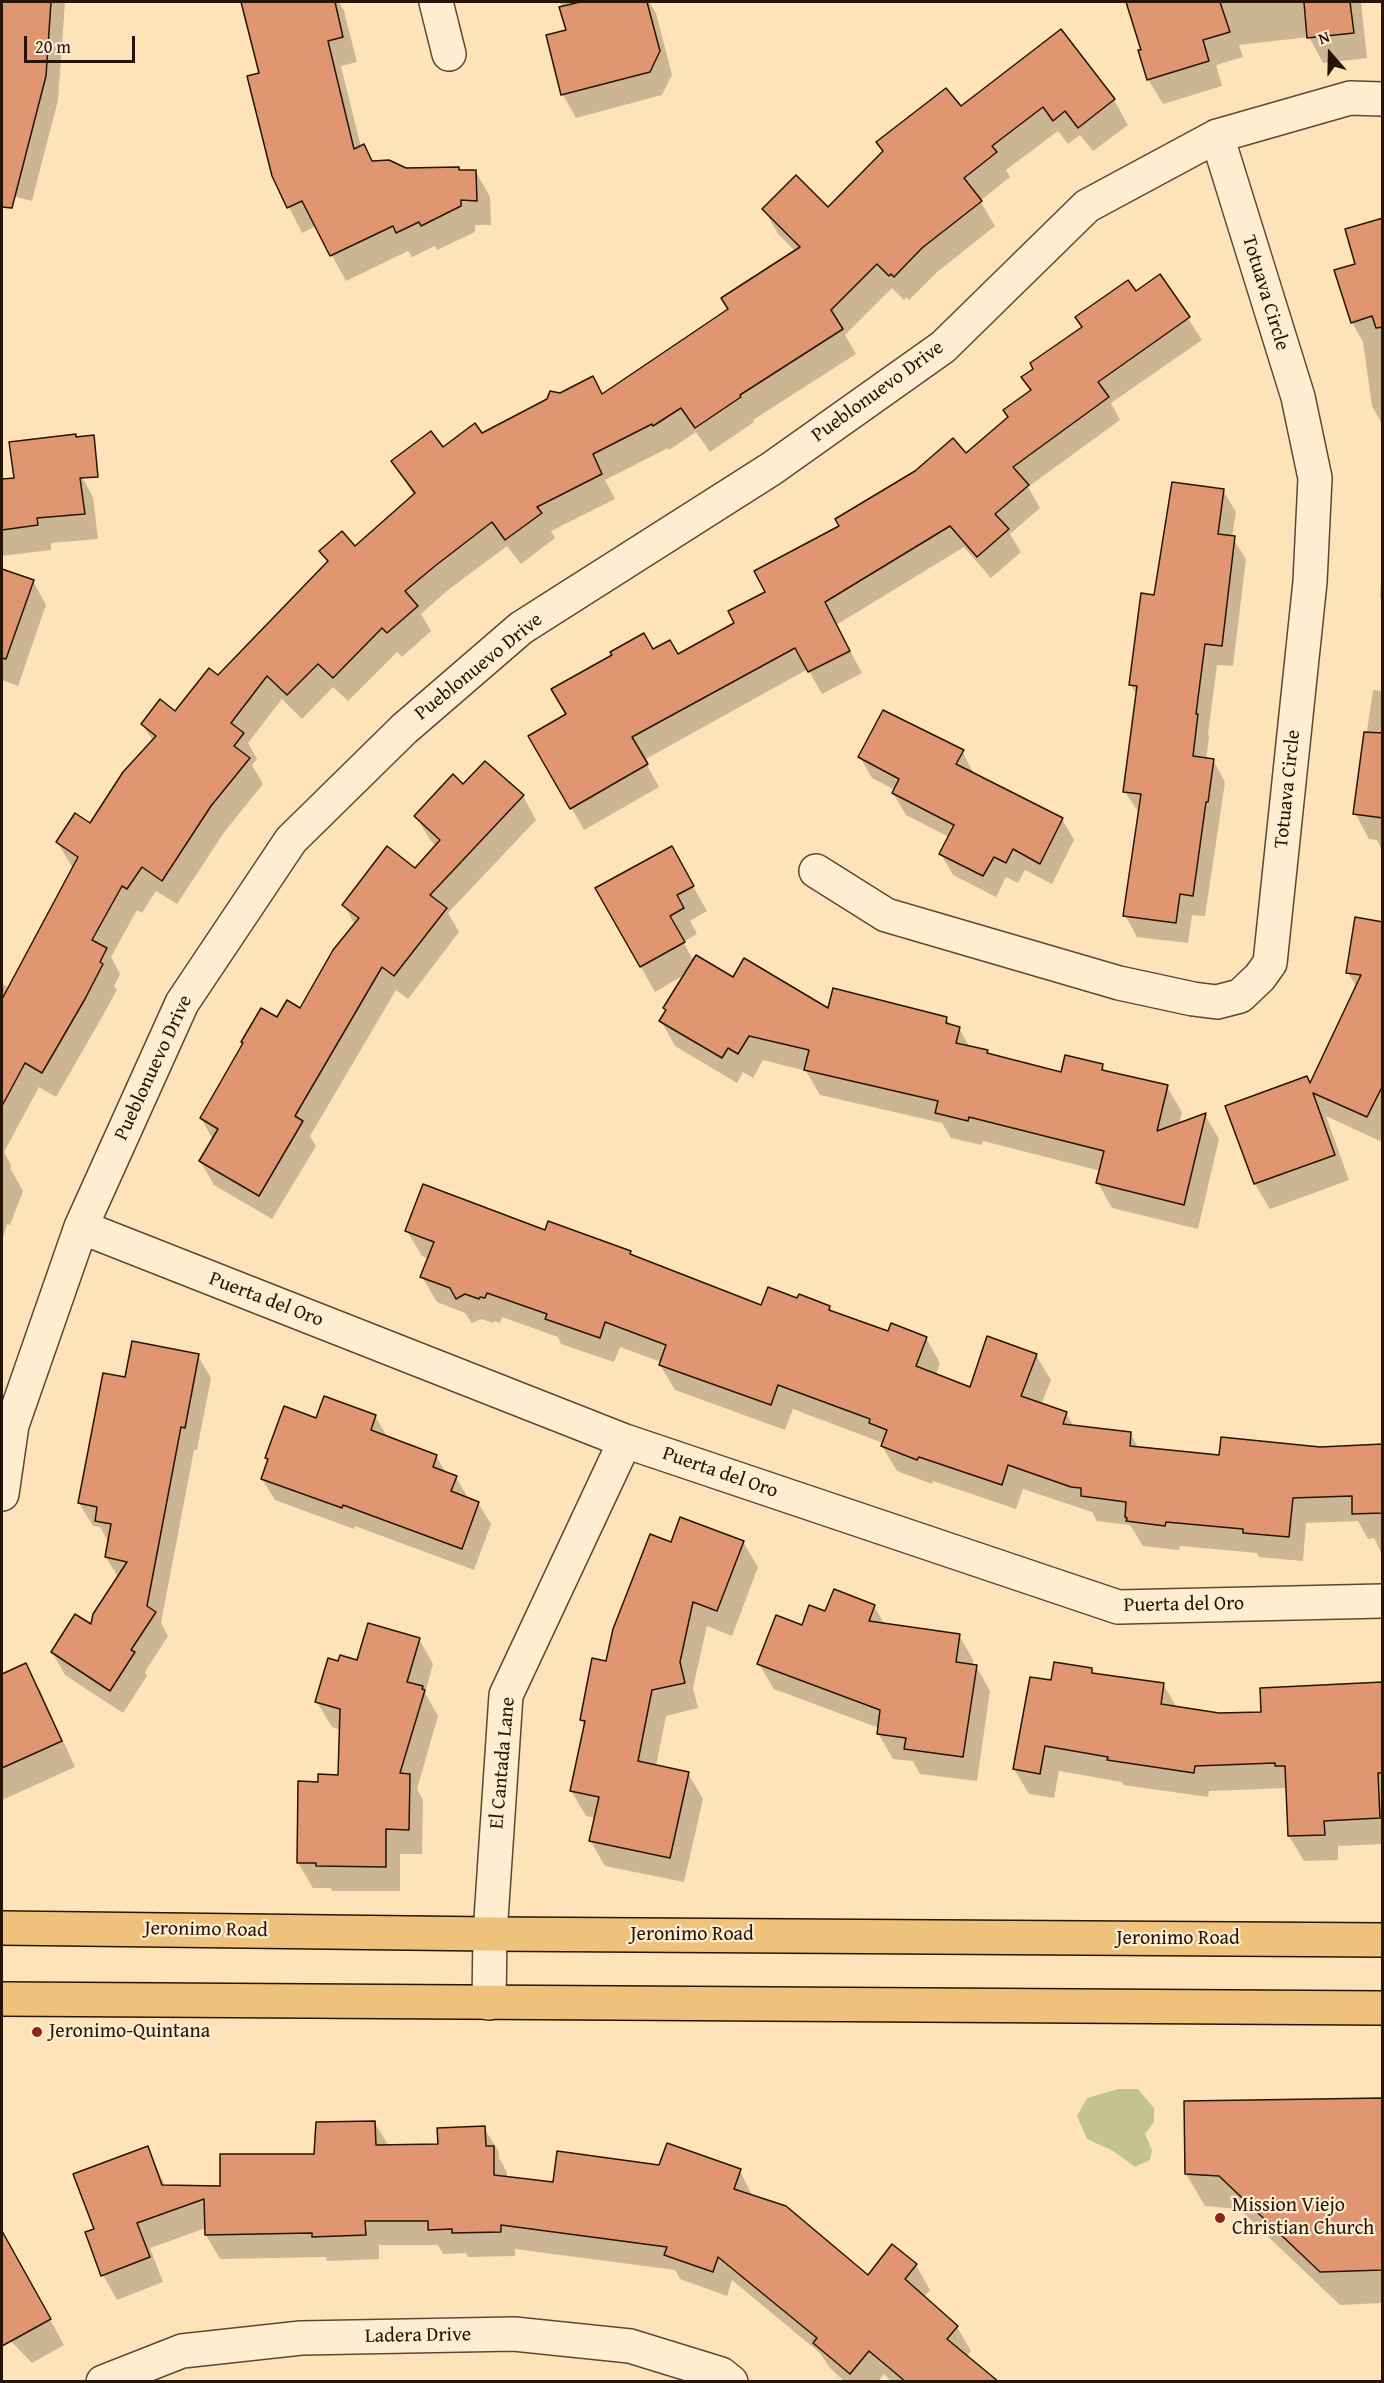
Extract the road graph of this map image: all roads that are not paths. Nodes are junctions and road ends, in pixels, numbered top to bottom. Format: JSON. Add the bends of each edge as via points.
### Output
{"nodes":[{"id":1,"x":436,"y":2,"type":"edge"},
{"id":2,"x":449,"y":54,"type":"dead end"},
{"id":3,"x":1383,"y":99,"type":"edge"},
{"id":4,"x":1216,"y":136,"type":"junction"},
{"id":5,"x":816,"y":871,"type":"dead end"},
{"id":6,"x":81,"y":1227,"type":"junction"},
{"id":7,"x":625,"y":1441,"type":"junction"},
{"id":8,"x":2,"y":1494,"type":"edge"},
{"id":9,"x":1383,"y":1600,"type":"edge"},
{"id":10,"x":2,"y":1928,"type":"edge"},
{"id":11,"x":490,"y":1934,"type":"junction"},
{"id":12,"x":1383,"y":1940,"type":"edge"},
{"id":13,"x":2,"y":1999,"type":"edge"},
{"id":14,"x":489,"y":2003,"type":"junction"},
{"id":15,"x":1383,"y":2008,"type":"edge"},
{"id":16,"x":103,"y":2382,"type":"edge"},
{"id":17,"x":731,"y":2382,"type":"edge"}],
"edges":[{"from":1,"to":2,"type":"street"},
{"from":3,"to":4,"type":"street","name":"Pueblonuevo Drive","via":[[1350,98]]},
{"from":4,"to":5,"type":"street","name":"Totuava Circle","via":[[1298,397],[1314,478],[1310,582],[1270,963],[1240,996],[1217,1002],[1193,999],[1119,983],[886,915]]},
{"from":4,"to":6,"type":"street","name":"Pueblonuevo Drive","via":[[1087,206],[943,347],[771,469],[521,628],[404,729],[291,840],[182,1003]]},
{"from":6,"to":7,"type":"street","name":"Puerta del Oro"},
{"from":6,"to":8,"type":"street","name":"Pueblonuevo Drive","via":[[12,1425]]},
{"from":7,"to":9,"type":"street","name":"Puerta del Oro","via":[[1118,1607]]},
{"from":7,"to":11,"type":"street","name":"El Cantada Lane","via":[[506,1695]]},
{"from":10,"to":11,"type":"main road","name":"Jeronimo Road"},
{"from":11,"to":12,"type":"main road","name":"Jeronimo Road"},
{"from":11,"to":14,"type":"street","name":"El Cantada Lane"},
{"from":13,"to":14,"type":"main road"},
{"from":14,"to":15,"type":"main road"},
{"from":16,"to":17,"type":"street","name":"Ladera Drive","via":[[182,2351],[301,2338],[514,2334],[630,2346],[720,2374]]}]}
